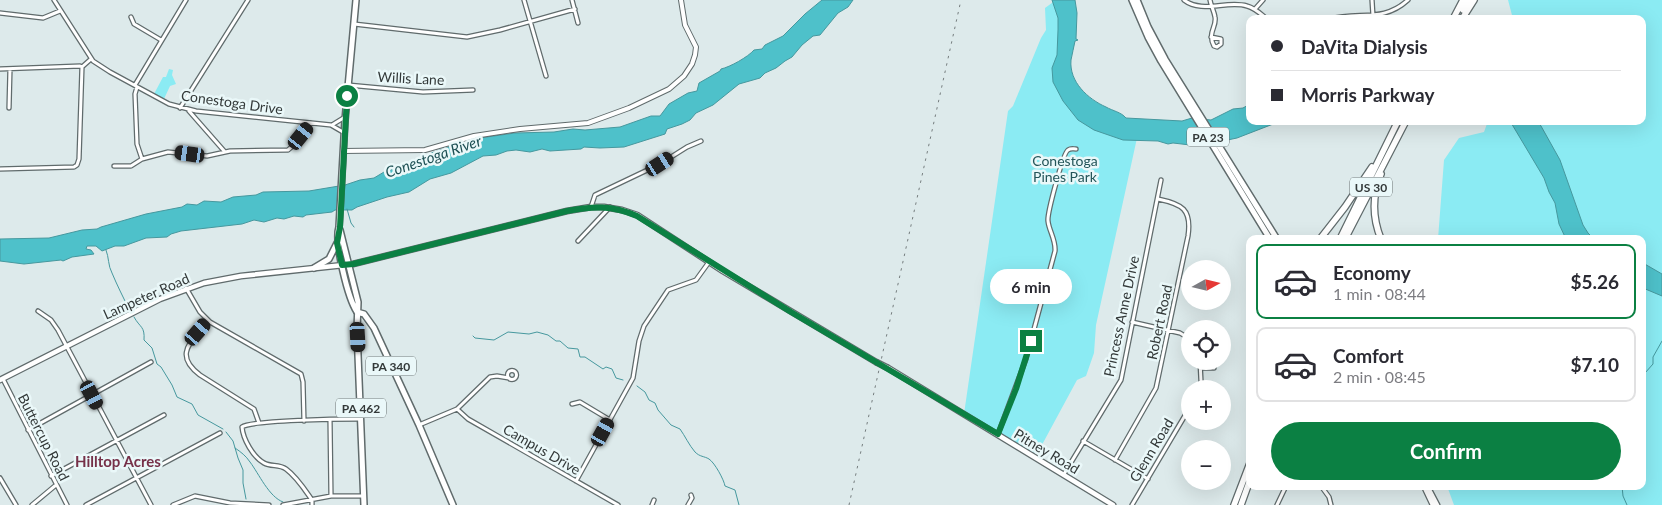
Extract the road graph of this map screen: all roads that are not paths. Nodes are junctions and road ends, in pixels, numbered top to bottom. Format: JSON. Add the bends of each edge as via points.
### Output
{"nodes":[{"id":1,"x":54,"y":0,"type":"edge"},
{"id":2,"x":186,"y":0,"type":"edge"},
{"id":3,"x":248,"y":0,"type":"edge"},
{"id":4,"x":356,"y":0,"type":"edge"},
{"id":5,"x":524,"y":0,"type":"edge"},
{"id":6,"x":572,"y":0,"type":"edge"},
{"id":7,"x":681,"y":0,"type":"edge"},
{"id":8,"x":1132,"y":0,"type":"edge"},
{"id":9,"x":1137,"y":0,"type":"edge"},
{"id":10,"x":1184,"y":0,"type":"edge"},
{"id":11,"x":1210,"y":0,"type":"edge"},
{"id":12,"x":1223,"y":0,"type":"edge"},
{"id":13,"x":1263,"y":0,"type":"edge"},
{"id":14,"x":1372,"y":0,"type":"edge"},
{"id":15,"x":1408,"y":0,"type":"edge"},
{"id":16,"x":1461,"y":0,"type":"edge"},
{"id":17,"x":1468,"y":0,"type":"edge"},
{"id":18,"x":1474,"y":0,"type":"edge"},
{"id":19,"x":1223,"y":5,"type":"junction"},
{"id":20,"x":1211,"y":6,"type":"junction"},
{"id":21,"x":575,"y":9,"type":"junction"},
{"id":22,"x":1255,"y":9,"type":"junction"},
{"id":23,"x":60,"y":11,"type":"junction"},
{"id":24,"x":0,"y":13,"type":"edge"},
{"id":25,"x":1262,"y":15,"type":"edge"},
{"id":26,"x":1373,"y":15,"type":"edge"},
{"id":27,"x":1377,"y":15,"type":"edge"},
{"id":28,"x":1454,"y":15,"type":"edge"},
{"id":29,"x":1462,"y":15,"type":"edge"},
{"id":30,"x":1463,"y":15,"type":"edge"},
{"id":31,"x":131,"y":17,"type":"dead end"},
{"id":32,"x":530,"y":22,"type":"junction"},
{"id":33,"x":578,"y":22,"type":"dead end"},
{"id":34,"x":354,"y":24,"type":"junction"},
{"id":35,"x":1211,"y":37,"type":"dead end"},
{"id":36,"x":161,"y":40,"type":"junction"},
{"id":37,"x":91,"y":59,"type":"junction"},
{"id":38,"x":82,"y":67,"type":"junction"},
{"id":39,"x":0,"y":69,"type":"edge"},
{"id":40,"x":10,"y":69,"type":"junction"},
{"id":41,"x":546,"y":76,"type":"dead end"},
{"id":42,"x":1176,"y":82,"type":"junction"},
{"id":43,"x":348,"y":84,"type":"junction"},
{"id":44,"x":136,"y":86,"type":"junction"},
{"id":45,"x":473,"y":90,"type":"dead end"},
{"id":46,"x":9,"y":108,"type":"dead end"},
{"id":47,"x":180,"y":108,"type":"junction"},
{"id":48,"x":189,"y":110,"type":"junction"},
{"id":49,"x":345,"y":117,"type":"junction"},
{"id":50,"x":311,"y":123,"type":"junction"},
{"id":51,"x":331,"y":125,"type":"junction"},
{"id":52,"x":1396,"y":125,"type":"edge"},
{"id":53,"x":1404,"y":125,"type":"edge"},
{"id":54,"x":344,"y":132,"type":"junction"},
{"id":55,"x":1398,"y":136,"type":"junction"},
{"id":56,"x":701,"y":141,"type":"dead end"},
{"id":57,"x":1388,"y":142,"type":"junction"},
{"id":58,"x":1076,"y":149,"type":"dead end"},
{"id":59,"x":225,"y":152,"type":"junction"},
{"id":60,"x":343,"y":152,"type":"junction"},
{"id":61,"x":142,"y":159,"type":"junction"},
{"id":62,"x":114,"y":166,"type":"dead end"},
{"id":63,"x":0,"y":169,"type":"edge"},
{"id":64,"x":1161,"y":180,"type":"dead end"},
{"id":65,"x":1244,"y":190,"type":"junction"},
{"id":66,"x":1158,"y":199,"type":"junction"},
{"id":67,"x":591,"y":207,"type":"junction"},
{"id":68,"x":610,"y":207,"type":"junction"},
{"id":69,"x":340,"y":227,"type":"junction"},
{"id":70,"x":1268,"y":235,"type":"edge"},
{"id":71,"x":1274,"y":235,"type":"edge"},
{"id":72,"x":1323,"y":235,"type":"edge"},
{"id":73,"x":1342,"y":235,"type":"edge"},
{"id":74,"x":1347,"y":235,"type":"edge"},
{"id":75,"x":1380,"y":235,"type":"edge"},
{"id":76,"x":578,"y":241,"type":"dead end"},
{"id":77,"x":337,"y":243,"type":"junction"},
{"id":78,"x":709,"y":262,"type":"junction"},
{"id":79,"x":345,"y":265,"type":"junction"},
{"id":80,"x":314,"y":268,"type":"junction"},
{"id":81,"x":186,"y":288,"type":"junction"},
{"id":82,"x":38,"y":311,"type":"dead end"},
{"id":83,"x":358,"y":312,"type":"junction"},
{"id":84,"x":207,"y":320,"type":"junction"},
{"id":85,"x":1132,"y":322,"type":"junction"},
{"id":86,"x":1169,"y":330,"type":"junction"},
{"id":87,"x":1181,"y":334,"type":"edge"},
{"id":88,"x":66,"y":346,"type":"junction"},
{"id":89,"x":151,"y":362,"type":"dead end"},
{"id":90,"x":509,"y":378,"type":"dead end"},
{"id":91,"x":1,"y":379,"type":"edge"},
{"id":92,"x":92,"y":395,"type":"junction"},
{"id":93,"x":572,"y":404,"type":"dead end"},
{"id":94,"x":457,"y":409,"type":"junction"},
{"id":95,"x":164,"y":415,"type":"dead end"},
{"id":96,"x":361,"y":418,"type":"junction"},
{"id":97,"x":330,"y":420,"type":"junction"},
{"id":98,"x":610,"y":420,"type":"junction"},
{"id":99,"x":304,"y":421,"type":"junction"},
{"id":100,"x":1181,"y":422,"type":"edge"},
{"id":101,"x":259,"y":423,"type":"junction"},
{"id":102,"x":419,"y":425,"type":"junction"},
{"id":103,"x":28,"y":430,"type":"junction"},
{"id":104,"x":220,"y":433,"type":"dead end"},
{"id":105,"x":998,"y":434,"type":"junction"},
{"id":106,"x":116,"y":440,"type":"junction"},
{"id":107,"x":1083,"y":441,"type":"junction"},
{"id":108,"x":1115,"y":460,"type":"junction"},
{"id":109,"x":1064,"y":474,"type":"junction"},
{"id":110,"x":1246,"y":474,"type":"edge"},
{"id":111,"x":52,"y":476,"type":"junction"},
{"id":112,"x":137,"y":477,"type":"junction"},
{"id":113,"x":0,"y":478,"type":"edge"},
{"id":114,"x":1148,"y":479,"type":"junction"},
{"id":115,"x":576,"y":481,"type":"junction"},
{"id":116,"x":56,"y":485,"type":"junction"},
{"id":117,"x":1246,"y":490,"type":"edge"},
{"id":118,"x":1284,"y":490,"type":"edge"},
{"id":119,"x":1324,"y":490,"type":"edge"},
{"id":120,"x":1428,"y":490,"type":"edge"},
{"id":121,"x":691,"y":495,"type":"dead end"},
{"id":122,"x":331,"y":496,"type":"junction"},
{"id":123,"x":364,"y":496,"type":"junction"},
{"id":124,"x":312,"y":500,"type":"junction"},
{"id":125,"x":654,"y":500,"type":"dead end"},
{"id":126,"x":16,"y":505,"type":"edge"},
{"id":127,"x":32,"y":505,"type":"edge"},
{"id":128,"x":67,"y":505,"type":"edge"},
{"id":129,"x":86,"y":505,"type":"edge"},
{"id":130,"x":151,"y":505,"type":"edge"},
{"id":131,"x":173,"y":505,"type":"edge"},
{"id":132,"x":269,"y":505,"type":"edge"},
{"id":133,"x":283,"y":505,"type":"edge"},
{"id":134,"x":312,"y":505,"type":"edge"},
{"id":135,"x":364,"y":505,"type":"edge"},
{"id":136,"x":453,"y":505,"type":"edge"},
{"id":137,"x":618,"y":505,"type":"edge"},
{"id":138,"x":652,"y":505,"type":"edge"},
{"id":139,"x":688,"y":505,"type":"edge"},
{"id":140,"x":1113,"y":505,"type":"edge"},
{"id":141,"x":1132,"y":505,"type":"edge"},
{"id":142,"x":1234,"y":505,"type":"edge"},
{"id":143,"x":1241,"y":505,"type":"edge"},
{"id":144,"x":1277,"y":505,"type":"edge"},
{"id":145,"x":1331,"y":505,"type":"edge"},
{"id":146,"x":1435,"y":505,"type":"edge"}],
"edges":[{"from":1,"to":23,"type":"street","name":"Conestoga Drive"},
{"from":2,"to":36,"type":"street"},
{"from":3,"to":47,"type":"street"},
{"from":4,"to":34,"type":"main road","number":"PA 462"},
{"from":5,"to":32,"type":"street"},
{"from":6,"to":21,"type":"street"},
{"from":7,"to":60,"type":"street","via":[[685,25],[696,47],[691,67],[669,89],[629,108],[576,125],[474,136],[425,150]]},
{"from":8,"to":42,"type":"main road","number":"PA 23","via":[[1148,37]]},
{"from":9,"to":42,"type":"main road","number":"PA 23"},
{"from":10,"to":20,"type":"street","via":[[1196,6]]},
{"from":11,"to":20,"type":"street"},
{"from":12,"to":19,"type":"street"},
{"from":13,"to":22,"type":"street"},
{"from":14,"to":26,"type":"street"},
{"from":15,"to":27,"type":"street","via":[[1390,12]]},
{"from":16,"to":28,"type":"highway"},
{"from":17,"to":29,"type":"highway"},
{"from":18,"to":30,"type":"highway"},
{"from":19,"to":20,"type":"street"},
{"from":19,"to":22,"type":"street","via":[[1242,4]]},
{"from":20,"to":35,"type":"street","via":[[1216,18]]},
{"from":21,"to":32,"type":"street"},
{"from":21,"to":33,"type":"street"},
{"from":22,"to":25,"type":"street"},
{"from":23,"to":24,"type":"street","via":[[44,18]]},
{"from":23,"to":37,"type":"street","name":"Conestoga Drive"},
{"from":31,"to":36,"type":"street","via":[[134,24]]},
{"from":32,"to":34,"type":"street","via":[[467,37]]},
{"from":32,"to":41,"type":"street"},
{"from":34,"to":43,"type":"main road","number":"PA 462"},
{"from":36,"to":44,"type":"street"},
{"from":37,"to":38,"type":"street"},
{"from":37,"to":44,"type":"street","name":"Conestoga Drive"},
{"from":38,"to":40,"type":"street"},
{"from":38,"to":63,"type":"street","via":[[79,163],[74,167]]},
{"from":39,"to":40,"type":"street"},
{"from":40,"to":46,"type":"street"},
{"from":42,"to":65,"type":"main road","number":"PA 23"},
{"from":43,"to":45,"type":"street","name":"Willis Lane","via":[[423,92]]},
{"from":43,"to":49,"type":"main road","number":"PA 462"},
{"from":44,"to":47,"type":"street","name":"Conestoga Drive"},
{"from":44,"to":61,"type":"street","via":[[137,144]]},
{"from":47,"to":48,"type":"street","name":"Conestoga Drive"},
{"from":48,"to":50,"type":"street","name":"Conestoga Drive"},
{"from":48,"to":59,"type":"street"},
{"from":49,"to":51,"type":"street"},
{"from":49,"to":54,"type":"main road","number":"PA 462"},
{"from":50,"to":51,"type":"street","name":"Conestoga Drive"},
{"from":50,"to":59,"type":"street","via":[[288,150]]},
{"from":51,"to":54,"type":"street","name":"Conestoga Drive"},
{"from":52,"to":57,"type":"highway","number":"US 30"},
{"from":53,"to":55,"type":"highway","number":"US 30"},
{"from":54,"to":60,"type":"main road","number":"PA 462"},
{"from":55,"to":74,"type":"highway","number":"US 30"},
{"from":55,"to":75,"type":"highway","via":[[1375,195],[1374,217]]},
{"from":56,"to":67,"type":"street","via":[[595,195]]},
{"from":57,"to":72,"type":"highway","via":[[1353,197]]},
{"from":57,"to":73,"type":"highway","number":"US 30"},
{"from":58,"to":105,"type":"street","via":[[1068,150],[1061,166],[1048,218],[1055,251],[1026,359]]},
{"from":59,"to":61,"type":"street","via":[[206,156],[168,152]]},
{"from":60,"to":69,"type":"main road","number":"PA 462"},
{"from":61,"to":62,"type":"street","via":[[131,166]]},
{"from":64,"to":66,"type":"street","name":"Princess Anne Drive"},
{"from":65,"to":70,"type":"main road","number":"PA 23"},
{"from":65,"to":71,"type":"main road","number":"PA 23"},
{"from":66,"to":85,"type":"street","name":"Princess Anne Drive"},
{"from":66,"to":86,"type":"street","name":"Robert Road","via":[[1177,203],[1186,212],[1189,222]]},
{"from":67,"to":68,"type":"main road","name":"Pitney Road"},
{"from":67,"to":79,"type":"main road","name":"Pitney Road"},
{"from":68,"to":76,"type":"street"},
{"from":68,"to":78,"type":"main road","name":"Pitney Road","via":[[637,216]]},
{"from":69,"to":77,"type":"main road","number":"PA 462"},
{"from":69,"to":79,"type":"main road","number":"PA 462"},
{"from":77,"to":79,"type":"main road","number":"PA 462"},
{"from":77,"to":80,"type":"main road","via":[[329,259]]},
{"from":78,"to":98,"type":"street","via":[[696,280],[668,290],[648,319],[642,329],[633,378]]},
{"from":78,"to":105,"type":"main road","name":"Pitney Road","bridge":true},
{"from":79,"to":80,"type":"main road","name":"Lampeter Road"},
{"from":79,"to":83,"type":"main road","number":"PA 462","via":[[358,302]]},
{"from":80,"to":81,"type":"main road","name":"Lampeter Road","via":[[234,277]]},
{"from":81,"to":84,"type":"street"},
{"from":81,"to":88,"type":"main road","name":"Lampeter Road"},
{"from":82,"to":88,"type":"street","via":[[51,320]]},
{"from":83,"to":96,"type":"main road","number":"PA 462"},
{"from":83,"to":102,"type":"main road","number":"PA 340","via":[[364,314],[374,328]]},
{"from":84,"to":99,"type":"street","via":[[301,374]]},
{"from":84,"to":101,"type":"street","via":[[186,351],[187,361],[192,370],[254,409]]},
{"from":85,"to":86,"type":"street"},
{"from":85,"to":107,"type":"street","name":"Princess Anne Drive","via":[[1121,380]]},
{"from":86,"to":87,"type":"street"},
{"from":86,"to":108,"type":"street","name":"Robert Road","via":[[1154,394]]},
{"from":88,"to":91,"type":"main road","name":"Lampeter Road"},
{"from":88,"to":92,"type":"street"},
{"from":89,"to":92,"type":"street"},
{"from":90,"to":94,"type":"street","via":[[490,377]]},
{"from":91,"to":103,"type":"street","name":"Buttercup Road"},
{"from":92,"to":103,"type":"street"},
{"from":92,"to":106,"type":"street"},
{"from":93,"to":98,"type":"street","via":[[580,402]]},
{"from":94,"to":102,"type":"street"},
{"from":94,"to":115,"type":"street","name":"Campus Drive","via":[[468,419]]},
{"from":95,"to":106,"type":"street"},
{"from":96,"to":97,"type":"street"},
{"from":96,"to":123,"type":"main road","number":"PA 462"},
{"from":97,"to":99,"type":"street"},
{"from":97,"to":122,"type":"street"},
{"from":98,"to":115,"type":"street"},
{"from":99,"to":101,"type":"street"},
{"from":100,"to":114,"type":"street","name":"Glenn Road"},
{"from":101,"to":124,"type":"street","via":[[242,427],[251,449],[264,463],[287,470]]},
{"from":102,"to":136,"type":"main road","number":"PA 340"},
{"from":103,"to":111,"type":"street","name":"Buttercup Road"},
{"from":104,"to":112,"type":"street"},
{"from":105,"to":109,"type":"main road","name":"Pitney Road"},
{"from":106,"to":111,"type":"street"},
{"from":106,"to":112,"type":"street"},
{"from":107,"to":108,"type":"street"},
{"from":107,"to":109,"type":"street","name":"Princess Anne Drive"},
{"from":108,"to":114,"type":"street"},
{"from":109,"to":140,"type":"main road","name":"Pitney Road"},
{"from":110,"to":142,"type":"highway"},
{"from":111,"to":116,"type":"street","name":"Buttercup Road"},
{"from":112,"to":129,"type":"street"},
{"from":112,"to":130,"type":"street"},
{"from":113,"to":126,"type":"street"},
{"from":114,"to":141,"type":"street","name":"Glenn Road"},
{"from":115,"to":137,"type":"street","name":"Campus Drive"},
{"from":116,"to":127,"type":"street"},
{"from":116,"to":128,"type":"street","name":"Buttercup Road"},
{"from":117,"to":143,"type":"highway"},
{"from":118,"to":144,"type":"street"},
{"from":119,"to":145,"type":"street"},
{"from":120,"to":146,"type":"main road"},
{"from":121,"to":139,"type":"street"},
{"from":122,"to":123,"type":"street"},
{"from":122,"to":124,"type":"street"},
{"from":123,"to":135,"type":"main road","number":"PA 462"},
{"from":124,"to":133,"type":"street"},
{"from":124,"to":134,"type":"street"},
{"from":125,"to":138,"type":"street"},
{"from":131,"to":132,"type":"street","via":[[197,496],[231,503]]}]}
